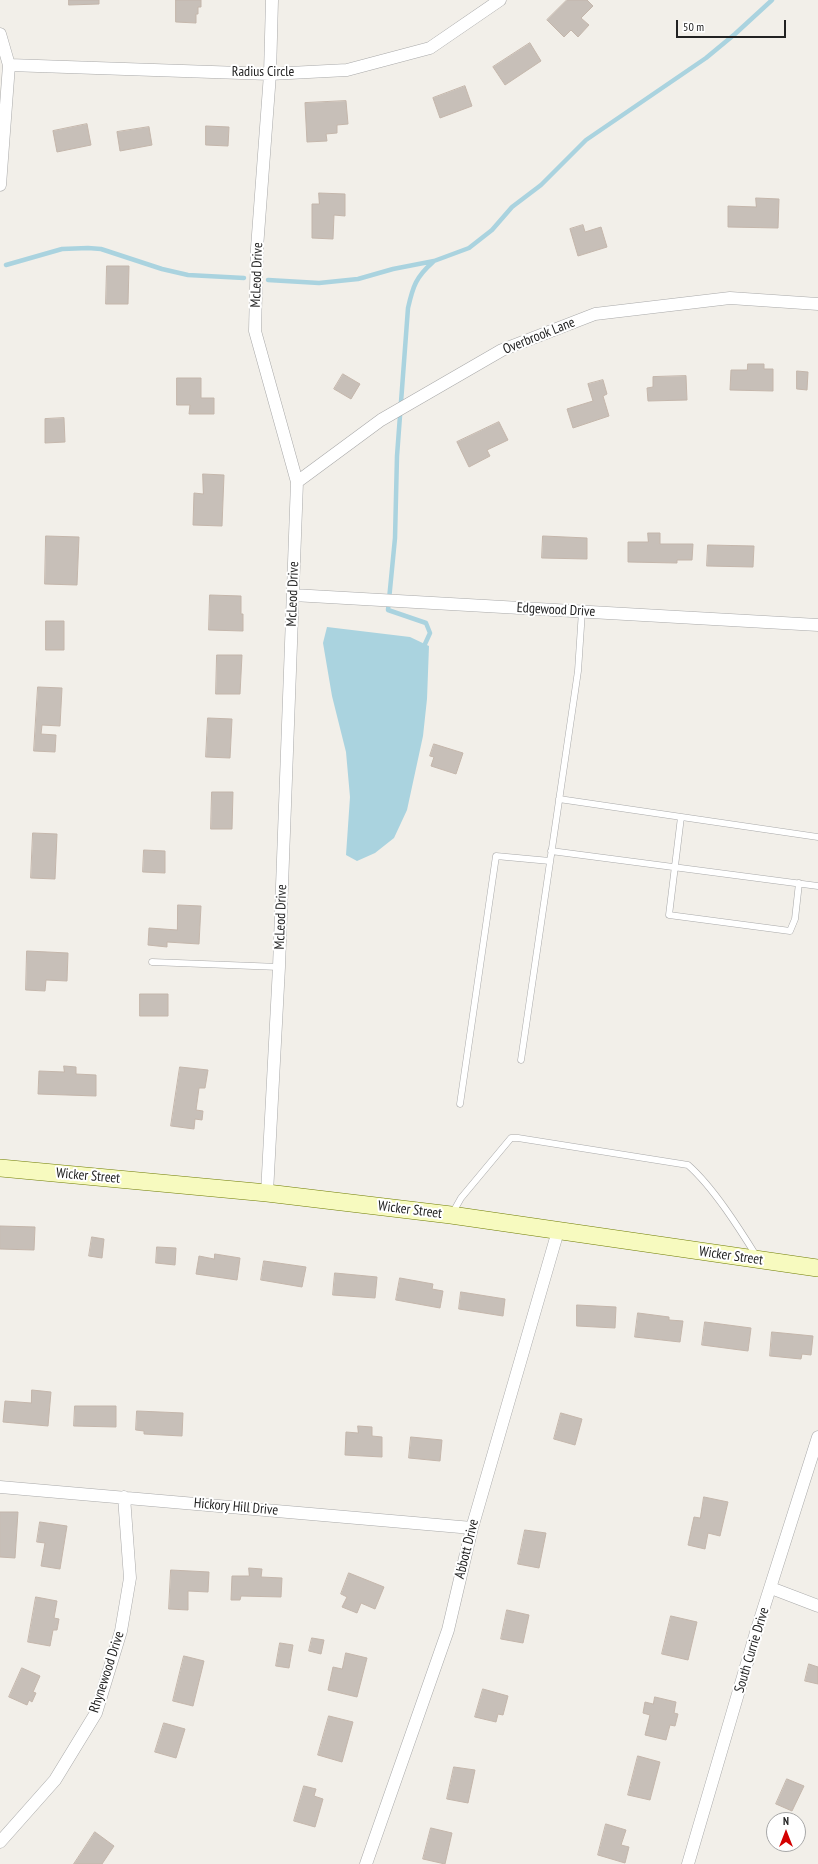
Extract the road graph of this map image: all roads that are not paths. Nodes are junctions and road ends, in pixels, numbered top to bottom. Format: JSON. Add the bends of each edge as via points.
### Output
{"nodes":[{"id":1,"x":272,"y":0,"type":"edge"},
{"id":2,"x":500,"y":0,"type":"edge"},
{"id":3,"x":0,"y":34,"type":"edge"},
{"id":4,"x":9,"y":65,"type":"junction"},
{"id":5,"x":270,"y":74,"type":"junction"},
{"id":6,"x":1,"y":160,"type":"edge"},
{"id":7,"x":0,"y":185,"type":"edge"},
{"id":8,"x":818,"y":304,"type":"edge"},
{"id":9,"x":297,"y":482,"type":"junction"},
{"id":10,"x":293,"y":595,"type":"junction"},
{"id":11,"x":582,"y":611,"type":"junction"},
{"id":12,"x":818,"y":626,"type":"edge"},
{"id":13,"x":559,"y":799,"type":"junction"},
{"id":14,"x":682,"y":817,"type":"junction"},
{"id":15,"x":818,"y":837,"type":"edge"},
{"id":16,"x":551,"y":851,"type":"junction"},
{"id":17,"x":550,"y":861,"type":"junction"},
{"id":18,"x":674,"y":867,"type":"junction"},
{"id":19,"x":799,"y":883,"type":"junction"},
{"id":20,"x":818,"y":886,"type":"edge"},
{"id":21,"x":152,"y":962,"type":"dead end"},
{"id":22,"x":279,"y":967,"type":"junction"},
{"id":23,"x":521,"y":1060,"type":"dead end"},
{"id":24,"x":460,"y":1104,"type":"dead end"},
{"id":25,"x":0,"y":1168,"type":"edge"},
{"id":26,"x":267,"y":1193,"type":"junction"},
{"id":27,"x":451,"y":1215,"type":"junction"},
{"id":28,"x":558,"y":1231,"type":"junction"},
{"id":29,"x":759,"y":1260,"type":"junction"},
{"id":30,"x":818,"y":1268,"type":"edge"},
{"id":31,"x":818,"y":1437,"type":"edge"},
{"id":32,"x":0,"y":1487,"type":"edge"},
{"id":33,"x":124,"y":1496,"type":"junction"},
{"id":34,"x":472,"y":1528,"type":"junction"},
{"id":35,"x":771,"y":1588,"type":"junction"},
{"id":36,"x":818,"y":1606,"type":"edge"},
{"id":37,"x":0,"y":1842,"type":"edge"},
{"id":38,"x":366,"y":1864,"type":"edge"},
{"id":39,"x":688,"y":1864,"type":"edge"}],
"edges":[{"from":1,"to":5,"type":"street","name":"McLeod Drive"},
{"from":2,"to":5,"type":"street","name":"Radius Circle","via":[[430,48],[347,70]]},
{"from":3,"to":4,"type":"street"},
{"from":4,"to":5,"type":"street","name":"Radius Circle"},
{"from":4,"to":6,"type":"street"},
{"from":5,"to":9,"type":"street","name":"McLeod Drive","via":[[257,248],[255,331]]},
{"from":6,"to":7,"type":"street"},
{"from":8,"to":9,"type":"street","name":"Overbrook Lane","via":[[730,298],[595,314],[502,350],[381,420]]},
{"from":9,"to":10,"type":"street","name":"McLeod Drive"},
{"from":10,"to":11,"type":"street","name":"Edgewood Drive"},
{"from":10,"to":22,"type":"street","name":"McLeod Drive"},
{"from":11,"to":12,"type":"street","name":"Edgewood Drive"},
{"from":11,"to":13,"type":"lane","via":[[578,671]]},
{"from":13,"to":14,"type":"lane"},
{"from":13,"to":16,"type":"lane"},
{"from":14,"to":15,"type":"lane"},
{"from":14,"to":18,"type":"lane"},
{"from":16,"to":17,"type":"lane"},
{"from":16,"to":18,"type":"lane"},
{"from":17,"to":23,"type":"lane"},
{"from":17,"to":24,"type":"lane","via":[[496,856]]},
{"from":18,"to":19,"type":"lane"},
{"from":18,"to":19,"type":"lane","via":[[669,915],[790,931],[795,919]]},
{"from":19,"to":20,"type":"lane"},
{"from":21,"to":22,"type":"lane"},
{"from":22,"to":26,"type":"street","name":"McLeod Drive"},
{"from":25,"to":26,"type":"main road","name":"Wicker Street"},
{"from":26,"to":27,"type":"main road","name":"Wicker Street"},
{"from":27,"to":28,"type":"main road","name":"Wicker Street"},
{"from":27,"to":29,"type":"lane","via":[[461,1198],[511,1138],[526,1139],[688,1165],[709,1189]]},
{"from":28,"to":29,"type":"main road","name":"Wicker Street"},
{"from":28,"to":34,"type":"street","name":"Abbott Drive"},
{"from":29,"to":30,"type":"main road","name":"Wicker Street"},
{"from":31,"to":35,"type":"street","name":"South Currie Drive"},
{"from":32,"to":33,"type":"street","name":"Hickory Hill Drive"},
{"from":33,"to":34,"type":"street","name":"Hickory Hill Drive"},
{"from":33,"to":37,"type":"street","name":"Rhynewood Drive","via":[[130,1578],[121,1631],[96,1713],[55,1780]]},
{"from":34,"to":38,"type":"street","name":"Abbott Drive","via":[[448,1630]]},
{"from":35,"to":36,"type":"street"},
{"from":35,"to":39,"type":"street","name":"South Currie Drive"}]}
